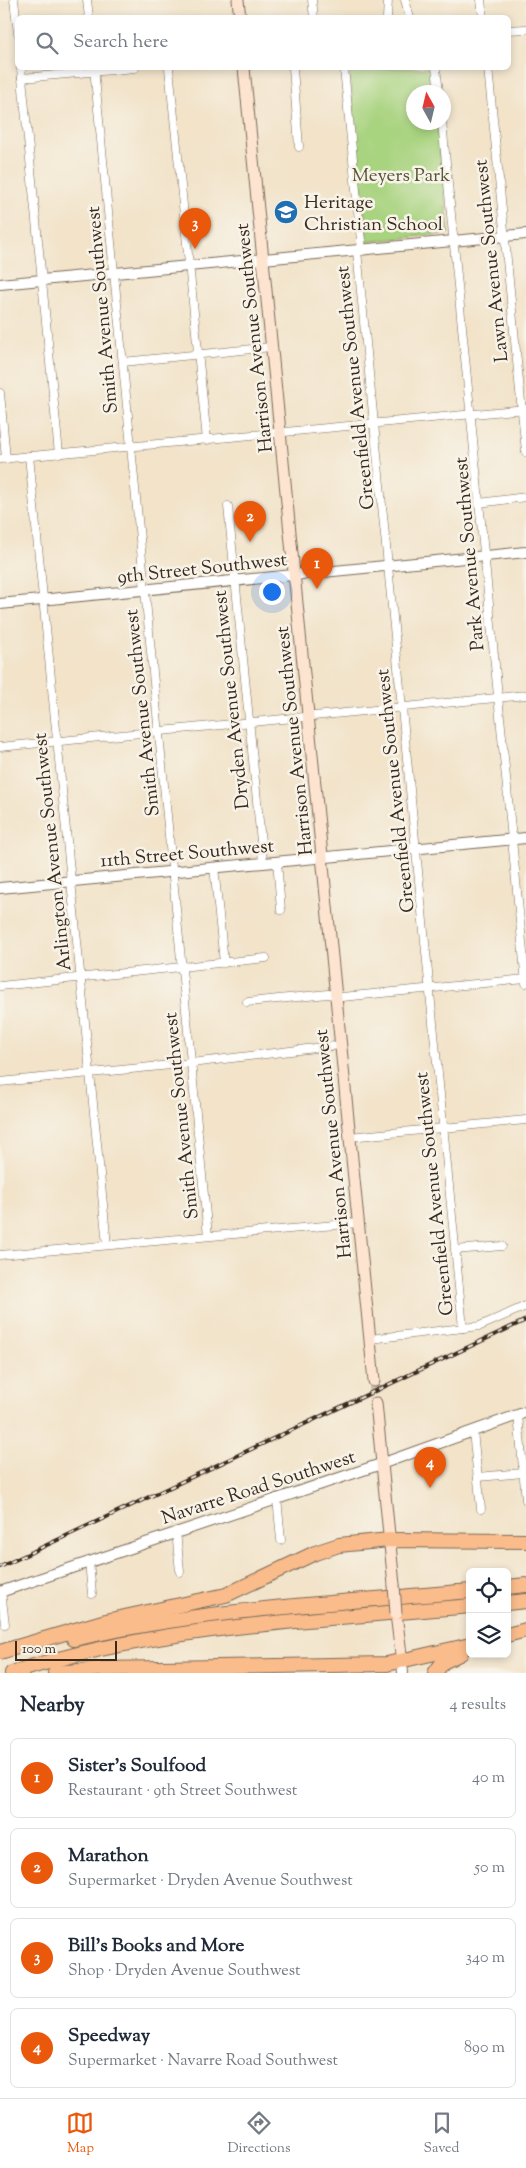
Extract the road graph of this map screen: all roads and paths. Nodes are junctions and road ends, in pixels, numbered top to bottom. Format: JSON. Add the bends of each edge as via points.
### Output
{"nodes":[{"id":1,"x":14,"y":0,"type":"edge"},
{"id":2,"x":87,"y":0,"type":"edge"},
{"id":3,"x":238,"y":0,"type":"edge"},
{"id":4,"x":312,"y":0,"type":"edge"},
{"id":5,"x":388,"y":0,"type":"edge"},
{"id":6,"x":405,"y":0,"type":"edge"},
{"id":7,"x":481,"y":0,"type":"edge"},
{"id":8,"x":16,"y":15,"type":"edge"},
{"id":9,"x":89,"y":15,"type":"edge"},
{"id":10,"x":240,"y":15,"type":"edge"},
{"id":11,"x":314,"y":15,"type":"edge"},
{"id":12,"x":387,"y":15,"type":"edge"},
{"id":13,"x":409,"y":15,"type":"edge"},
{"id":14,"x":483,"y":15,"type":"edge"},
{"id":15,"x":526,"y":29,"type":"edge"},
{"id":16,"x":511,"y":30,"type":"edge"},
{"id":17,"x":21,"y":70,"type":"edge"},
{"id":18,"x":94,"y":70,"type":"edge"},
{"id":19,"x":169,"y":70,"type":"edge"},
{"id":20,"x":244,"y":70,"type":"edge"},
{"id":21,"x":293,"y":70,"type":"edge"},
{"id":22,"x":344,"y":70,"type":"edge"},
{"id":23,"x":436,"y":70,"type":"edge"},
{"id":24,"x":488,"y":70,"type":"edge"},
{"id":25,"x":22,"y":78,"type":"junction"},
{"id":26,"x":438,"y":85,"type":"edge"},
{"id":27,"x":443,"y":130,"type":"edge"},
{"id":28,"x":299,"y":147,"type":"dead end"},
{"id":29,"x":526,"y":234,"type":"edge"},
{"id":30,"x":505,"y":236,"type":"junction"},
{"id":31,"x":454,"y":242,"type":"junction"},
{"id":32,"x":360,"y":251,"type":"junction"},
{"id":33,"x":263,"y":261,"type":"junction"},
{"id":34,"x":189,"y":268,"type":"junction"},
{"id":35,"x":114,"y":274,"type":"junction"},
{"id":36,"x":42,"y":280,"type":"junction"},
{"id":37,"x":0,"y":284,"type":"edge"},
{"id":38,"x":272,"y":347,"type":"junction"},
{"id":39,"x":198,"y":355,"type":"junction"},
{"id":40,"x":123,"y":362,"type":"junction"},
{"id":41,"x":0,"y":393,"type":"edge"},
{"id":42,"x":524,"y":410,"type":"edge"},
{"id":43,"x":471,"y":415,"type":"junction"},
{"id":44,"x":374,"y":424,"type":"junction"},
{"id":45,"x":280,"y":434,"type":"junction"},
{"id":46,"x":207,"y":440,"type":"junction"},
{"id":47,"x":131,"y":447,"type":"junction"},
{"id":48,"x":526,"y":452,"type":"edge"},
{"id":49,"x":58,"y":454,"type":"junction"},
{"id":50,"x":29,"y":456,"type":"junction"},
{"id":51,"x":3,"y":459,"type":"edge"},
{"id":52,"x":526,"y":497,"type":"edge"},
{"id":53,"x":479,"y":502,"type":"junction"},
{"id":54,"x":228,"y":506,"type":"dead end"},
{"id":55,"x":526,"y":552,"type":"edge"},
{"id":56,"x":484,"y":556,"type":"junction"},
{"id":57,"x":388,"y":566,"type":"junction"},
{"id":58,"x":294,"y":576,"type":"junction"},
{"id":59,"x":235,"y":582,"type":"junction"},
{"id":60,"x":145,"y":590,"type":"junction"},
{"id":61,"x":43,"y":600,"type":"junction"},
{"id":62,"x":0,"y":604,"type":"edge"},
{"id":63,"x":526,"y":695,"type":"edge"},
{"id":64,"x":498,"y":698,"type":"junction"},
{"id":65,"x":401,"y":707,"type":"junction"},
{"id":66,"x":308,"y":716,"type":"junction"},
{"id":67,"x":249,"y":722,"type":"junction"},
{"id":68,"x":159,"y":731,"type":"junction"},
{"id":69,"x":57,"y":741,"type":"junction"},
{"id":70,"x":0,"y":746,"type":"edge"},
{"id":71,"x":526,"y":838,"type":"edge"},
{"id":72,"x":512,"y":839,"type":"junction"},
{"id":73,"x":416,"y":848,"type":"junction"},
{"id":74,"x":322,"y":857,"type":"junction"},
{"id":75,"x":277,"y":861,"type":"junction"},
{"id":76,"x":263,"y":862,"type":"junction"},
{"id":77,"x":214,"y":867,"type":"junction"},
{"id":78,"x":172,"y":871,"type":"junction"},
{"id":79,"x":70,"y":881,"type":"junction"},
{"id":80,"x":0,"y":888,"type":"edge"},
{"id":81,"x":281,"y":910,"type":"dead end"},
{"id":82,"x":266,"y":958,"type":"dead end"},
{"id":83,"x":224,"y":963,"type":"junction"},
{"id":84,"x":182,"y":968,"type":"junction"},
{"id":85,"x":80,"y":978,"type":"junction"},
{"id":86,"x":526,"y":979,"type":"edge"},
{"id":87,"x":526,"y":983,"type":"edge"},
{"id":88,"x":0,"y":986,"type":"edge"},
{"id":89,"x":429,"y":988,"type":"junction"},
{"id":90,"x":335,"y":995,"type":"junction"},
{"id":91,"x":247,"y":1002,"type":"dead end"},
{"id":92,"x":340,"y":1045,"type":"junction"},
{"id":93,"x":191,"y":1063,"type":"junction"},
{"id":94,"x":88,"y":1073,"type":"junction"},
{"id":95,"x":0,"y":1082,"type":"edge"},
{"id":96,"x":526,"y":1120,"type":"edge"},
{"id":97,"x":443,"y":1128,"type":"junction"},
{"id":98,"x":349,"y":1137,"type":"junction"},
{"id":99,"x":358,"y":1223,"type":"junction"},
{"id":100,"x":208,"y":1236,"type":"junction"},
{"id":101,"x":107,"y":1245,"type":"junction"},
{"id":102,"x":502,"y":1246,"type":"dead end"},
{"id":103,"x":455,"y":1250,"type":"junction"},
{"id":104,"x":0,"y":1255,"type":"edge"},
{"id":105,"x":526,"y":1306,"type":"edge"},
{"id":106,"x":463,"y":1328,"type":"junction"},
{"id":107,"x":370,"y":1339,"type":"junction"},
{"id":108,"x":374,"y":1382,"type":"tunnel mouth"},
{"id":109,"x":376,"y":1403,"type":"tunnel mouth"},
{"id":110,"x":522,"y":1413,"type":"edge"},
{"id":111,"x":473,"y":1431,"type":"junction"},
{"id":112,"x":524,"y":1463,"type":"edge"},
{"id":113,"x":381,"y":1464,"type":"junction"},
{"id":114,"x":524,"y":1473,"type":"junction"},
{"id":115,"x":478,"y":1478,"type":"junction"},
{"id":116,"x":277,"y":1498,"type":"junction"},
{"id":117,"x":526,"y":1500,"type":"edge"},
{"id":118,"x":481,"y":1509,"type":"dead end"},
{"id":119,"x":176,"y":1531,"type":"junction"},
{"id":120,"x":281,"y":1540,"type":"dead end"},
{"id":121,"x":389,"y":1540,"type":"junction"},
{"id":122,"x":526,"y":1541,"type":"edge"},
{"id":123,"x":89,"y":1561,"type":"junction"},
{"id":124,"x":180,"y":1572,"type":"dead end"},
{"id":125,"x":526,"y":1585,"type":"edge"},
{"id":126,"x":511,"y":1587,"type":"edge"},
{"id":127,"x":466,"y":1591,"type":"edge"},
{"id":128,"x":0,"y":1592,"type":"edge"},
{"id":129,"x":92,"y":1594,"type":"dead end"},
{"id":130,"x":526,"y":1601,"type":"edge"},
{"id":131,"x":511,"y":1602,"type":"edge"},
{"id":132,"x":466,"y":1606,"type":"edge"},
{"id":133,"x":5,"y":1624,"type":"dead end"},
{"id":134,"x":526,"y":1630,"type":"edge"},
{"id":135,"x":511,"y":1634,"type":"edge"},
{"id":136,"x":466,"y":1646,"type":"edge"},
{"id":137,"x":0,"y":1652,"type":"edge"},
{"id":138,"x":466,"y":1652,"type":"edge"},
{"id":139,"x":0,"y":1660,"type":"edge"},
{"id":140,"x":402,"y":1668,"type":"edge"},
{"id":141,"x":188,"y":1669,"type":"junction"},
{"id":142,"x":12,"y":1673,"type":"edge"},
{"id":143,"x":55,"y":1673,"type":"edge"},
{"id":144,"x":220,"y":1673,"type":"edge"},
{"id":145,"x":435,"y":1673,"type":"edge"}],
"edges":[{"from":1,"to":8,"type":"street"},
{"from":2,"to":9,"type":"street"},
{"from":3,"to":10,"type":"main road"},
{"from":4,"to":11,"type":"street"},
{"from":5,"to":12,"type":"street"},
{"from":6,"to":13,"type":"street"},
{"from":7,"to":14,"type":"street"},
{"from":15,"to":16,"type":"street"},
{"from":17,"to":25,"type":"street"},
{"from":18,"to":25,"type":"street"},
{"from":18,"to":35,"type":"street","name":"Smith Avenue Southwest"},
{"from":19,"to":34,"type":"street"},
{"from":20,"to":33,"type":"main road","name":"Harrison Avenue Southwest"},
{"from":21,"to":28,"type":"street"},
{"from":22,"to":32,"type":"street","name":"Greenfield Avenue Southwest"},
{"from":23,"to":26,"type":"street"},
{"from":24,"to":30,"type":"street","name":"Lawn Avenue Southwest"},
{"from":25,"to":36,"type":"street"},
{"from":27,"to":31,"type":"street","name":"Park Avenue Southwest"},
{"from":29,"to":30,"type":"street"},
{"from":30,"to":31,"type":"street"},
{"from":30,"to":42,"type":"street","name":"Lawn Avenue Southwest"},
{"from":31,"to":32,"type":"street"},
{"from":31,"to":43,"type":"street","name":"Park Avenue Southwest"},
{"from":32,"to":33,"type":"street"},
{"from":32,"to":44,"type":"street","name":"Greenfield Avenue Southwest"},
{"from":33,"to":34,"type":"street"},
{"from":33,"to":38,"type":"main road","name":"Harrison Avenue Southwest"},
{"from":34,"to":35,"type":"street"},
{"from":34,"to":39,"type":"street"},
{"from":35,"to":36,"type":"street"},
{"from":35,"to":40,"type":"street","name":"Smith Avenue Southwest"},
{"from":36,"to":37,"type":"street"},
{"from":36,"to":49,"type":"street"},
{"from":38,"to":39,"type":"street"},
{"from":38,"to":45,"type":"main road","name":"Harrison Avenue Southwest"},
{"from":39,"to":40,"type":"street"},
{"from":39,"to":46,"type":"street"},
{"from":40,"to":47,"type":"street","name":"Smith Avenue Southwest"},
{"from":41,"to":51,"type":"street"},
{"from":42,"to":43,"type":"street"},
{"from":42,"to":48,"type":"street","name":"Lawn Avenue Southwest"},
{"from":43,"to":44,"type":"street"},
{"from":43,"to":53,"type":"street","name":"Park Avenue Southwest"},
{"from":44,"to":45,"type":"street"},
{"from":44,"to":57,"type":"street","name":"Greenfield Avenue Southwest"},
{"from":45,"to":46,"type":"street"},
{"from":45,"to":58,"type":"main road","name":"Harrison Avenue Southwest"},
{"from":46,"to":47,"type":"street"},
{"from":47,"to":49,"type":"street"},
{"from":47,"to":60,"type":"street","name":"Smith Avenue Southwest"},
{"from":49,"to":50,"type":"street"},
{"from":50,"to":51,"type":"street"},
{"from":50,"to":61,"type":"street","name":"Arlington Avenue Southwest"},
{"from":52,"to":53,"type":"street"},
{"from":53,"to":56,"type":"street","name":"Park Avenue Southwest"},
{"from":54,"to":59,"type":"street","name":"Dryden Avenue Southwest"},
{"from":55,"to":56,"type":"street","name":"9th Street Southwest"},
{"from":56,"to":57,"type":"street","name":"9th Street Southwest"},
{"from":56,"to":64,"type":"street","name":"Park Avenue Southwest"},
{"from":57,"to":58,"type":"street","name":"9th Street Southwest"},
{"from":57,"to":65,"type":"street","name":"Greenfield Avenue Southwest"},
{"from":58,"to":59,"type":"street","name":"9th Street Southwest"},
{"from":58,"to":66,"type":"main road","name":"Harrison Avenue Southwest"},
{"from":59,"to":60,"type":"street","name":"9th Street Southwest"},
{"from":59,"to":67,"type":"street","name":"Dryden Avenue Southwest"},
{"from":60,"to":61,"type":"street","name":"9th Street Southwest"},
{"from":60,"to":68,"type":"street","name":"Smith Avenue Southwest"},
{"from":61,"to":62,"type":"street","name":"9th Street Southwest"},
{"from":61,"to":69,"type":"street","name":"Arlington Avenue Southwest"},
{"from":63,"to":64,"type":"street"},
{"from":64,"to":65,"type":"street"},
{"from":64,"to":72,"type":"street","name":"Park Avenue Southwest"},
{"from":65,"to":66,"type":"street"},
{"from":65,"to":73,"type":"street","name":"Greenfield Avenue Southwest"},
{"from":66,"to":67,"type":"street"},
{"from":66,"to":74,"type":"main road","name":"Harrison Avenue Southwest"},
{"from":67,"to":68,"type":"street"},
{"from":67,"to":76,"type":"street","name":"Dryden Avenue Southwest"},
{"from":68,"to":69,"type":"street"},
{"from":68,"to":78,"type":"street","name":"Smith Avenue Southwest"},
{"from":69,"to":70,"type":"street"},
{"from":69,"to":79,"type":"street","name":"Arlington Avenue Southwest"},
{"from":71,"to":72,"type":"street","name":"11th Street Southwest"},
{"from":72,"to":73,"type":"street","name":"11th Street Southwest"},
{"from":72,"to":86,"type":"street","name":"Park Avenue Southwest"},
{"from":73,"to":74,"type":"street","name":"11th Street Southwest"},
{"from":73,"to":89,"type":"street","name":"Greenfield Avenue Southwest"},
{"from":74,"to":75,"type":"street","name":"11th Street Southwest"},
{"from":74,"to":90,"type":"main road","name":"Harrison Avenue Southwest"},
{"from":75,"to":76,"type":"street","name":"11th Street Southwest"},
{"from":75,"to":81,"type":"street"},
{"from":76,"to":77,"type":"street","name":"11th Street Southwest"},
{"from":77,"to":78,"type":"street","name":"11th Street Southwest"},
{"from":77,"to":83,"type":"street"},
{"from":78,"to":79,"type":"street","name":"11th Street Southwest"},
{"from":78,"to":84,"type":"street","name":"Smith Avenue Southwest"},
{"from":79,"to":80,"type":"street","name":"11th Street Southwest"},
{"from":79,"to":85,"type":"street","name":"Arlington Avenue Southwest"},
{"from":82,"to":83,"type":"street"},
{"from":83,"to":84,"type":"street"},
{"from":84,"to":85,"type":"street"},
{"from":84,"to":93,"type":"street","name":"Smith Avenue Southwest"},
{"from":85,"to":88,"type":"street"},
{"from":85,"to":94,"type":"street","name":"Arlington Avenue Southwest"},
{"from":86,"to":87,"type":"street","name":"Park Avenue Southwest"},
{"from":86,"to":89,"type":"street"},
{"from":89,"to":90,"type":"street"},
{"from":89,"to":97,"type":"street","name":"Greenfield Avenue Southwest"},
{"from":90,"to":91,"type":"street"},
{"from":90,"to":92,"type":"main road","name":"Harrison Avenue Southwest"},
{"from":92,"to":93,"type":"street"},
{"from":92,"to":98,"type":"main road","name":"Harrison Avenue Southwest"},
{"from":93,"to":94,"type":"street"},
{"from":93,"to":100,"type":"street","name":"Smith Avenue Southwest"},
{"from":94,"to":95,"type":"street"},
{"from":94,"to":101,"type":"street","name":"Arlington Avenue Southwest"},
{"from":96,"to":97,"type":"street"},
{"from":97,"to":98,"type":"street"},
{"from":97,"to":103,"type":"street","name":"Greenfield Avenue Southwest"},
{"from":98,"to":99,"type":"main road","name":"Harrison Avenue Southwest"},
{"from":99,"to":100,"type":"street"},
{"from":99,"to":107,"type":"main road","name":"Harrison Avenue Southwest"},
{"from":100,"to":101,"type":"street"},
{"from":101,"to":104,"type":"street"},
{"from":102,"to":103,"type":"street"},
{"from":103,"to":106,"type":"street","name":"Greenfield Avenue Southwest"},
{"from":105,"to":106,"type":"street","via":[[490,1322]]},
{"from":106,"to":107,"type":"street"},
{"from":107,"to":108,"type":"main road","name":"Harrison Avenue Southwest"},
{"from":109,"to":113,"type":"main road"},
{"from":110,"to":111,"type":"street","name":"Navarre Road Southwest"},
{"from":110,"to":112,"type":"street"},
{"from":111,"to":113,"type":"street","name":"Navarre Road Southwest"},
{"from":111,"to":115,"type":"street"},
{"from":112,"to":114,"type":"street"},
{"from":113,"to":116,"type":"street","name":"Navarre Road Southwest"},
{"from":113,"to":121,"type":"main road"},
{"from":114,"to":115,"type":"street"},
{"from":114,"to":117,"type":"street"},
{"from":115,"to":118,"type":"street"},
{"from":116,"to":119,"type":"street","name":"Navarre Road Southwest"},
{"from":116,"to":120,"type":"street"},
{"from":119,"to":123,"type":"street","name":"Navarre Road Southwest"},
{"from":119,"to":124,"type":"street"},
{"from":121,"to":122,"type":"highway"},
{"from":121,"to":137,"type":"highway","via":[[367,1540],[329,1548],[226,1595],[112,1620]]},
{"from":121,"to":140,"type":"main road","bridge":true},
{"from":123,"to":128,"type":"street","name":"Navarre Road Southwest"},
{"from":123,"to":129,"type":"street"},
{"from":125,"to":126,"type":"highway"},
{"from":127,"to":139,"type":"highway","via":[[160,1622],[82,1637]]},
{"from":128,"to":133,"type":"street"},
{"from":130,"to":131,"type":"highway"},
{"from":132,"to":142,"type":"highway","via":[[160,1638],[88,1651]]},
{"from":134,"to":135,"type":"highway"},
{"from":136,"to":140,"type":"highway"},
{"from":138,"to":145,"type":"highway","via":[[448,1659]]},
{"from":140,"to":141,"type":"highway"},
{"from":141,"to":143,"type":"highway","via":[[102,1669]]},
{"from":141,"to":144,"type":"highway"}]}
